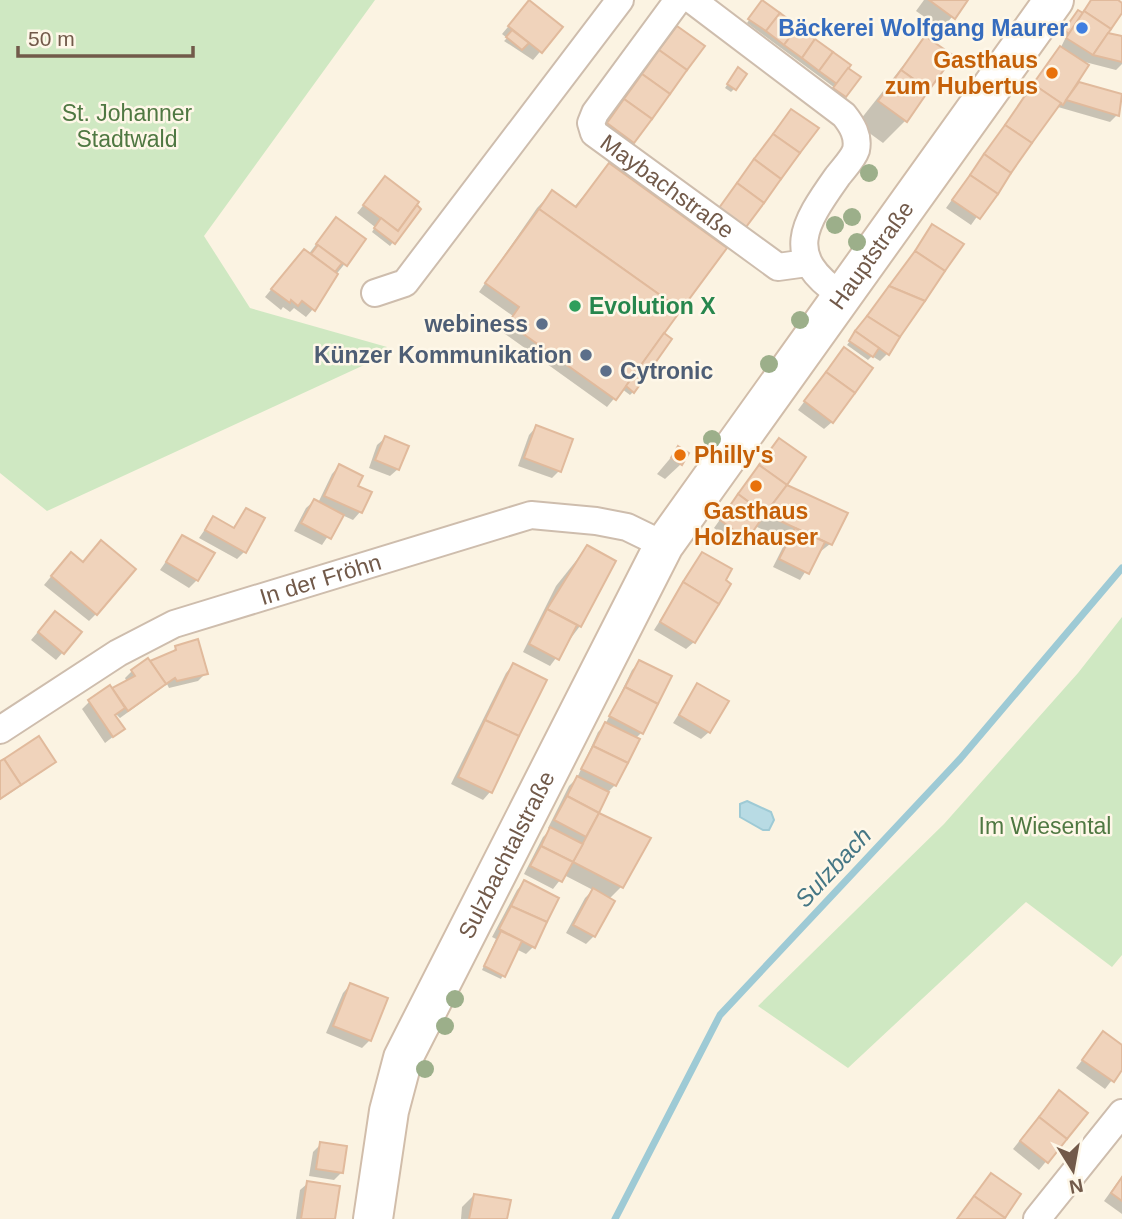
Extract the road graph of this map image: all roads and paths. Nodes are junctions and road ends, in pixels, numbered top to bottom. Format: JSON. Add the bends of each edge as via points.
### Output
{"nodes":[{"id":1,"x":620,"y":0,"type":"edge"},
{"id":2,"x":678,"y":0,"type":"edge"},
{"id":3,"x":692,"y":0,"type":"edge"},
{"id":4,"x":1054,"y":0,"type":"edge"},
{"id":5,"x":807,"y":263,"type":"junction"},
{"id":6,"x":375,"y":293,"type":"dead end"},
{"id":7,"x":841,"y":295,"type":"junction"},
{"id":8,"x":688,"y":509,"type":"joint"},
{"id":9,"x":664,"y":545,"type":"junction"},
{"id":10,"x":0,"y":730,"type":"edge"},
{"id":11,"x":1122,"y":1113,"type":"edge"},
{"id":12,"x":373,"y":1219,"type":"edge"},
{"id":13,"x":1037,"y":1219,"type":"edge"}],
"edges":[{"from":1,"to":6,"type":"street","via":[[405,283]]},
{"from":2,"to":5,"type":"street","name":"Maybachstraße","via":[[595,113],[594,133],[778,267]]},
{"from":3,"to":5,"type":"street","via":[[853,126],[855,152],[806,228]]},
{"from":4,"to":7,"type":"main road","name":"Hauptstraße"},
{"from":5,"to":7,"type":"street","via":[[820,281]]},
{"from":7,"to":8,"type":"main road","name":"Hauptstraße"},
{"from":8,"to":9,"type":"main road","name":"Sulzbachtalstraße"},
{"from":9,"to":10,"type":"street","name":"In der Fröhn","via":[[627,527],[531,515],[174,624],[118,653]]},
{"from":9,"to":12,"type":"main road","name":"Sulzbachtalstraße","via":[[403,1058],[389,1111]]},
{"from":11,"to":13,"type":"street"}]}
